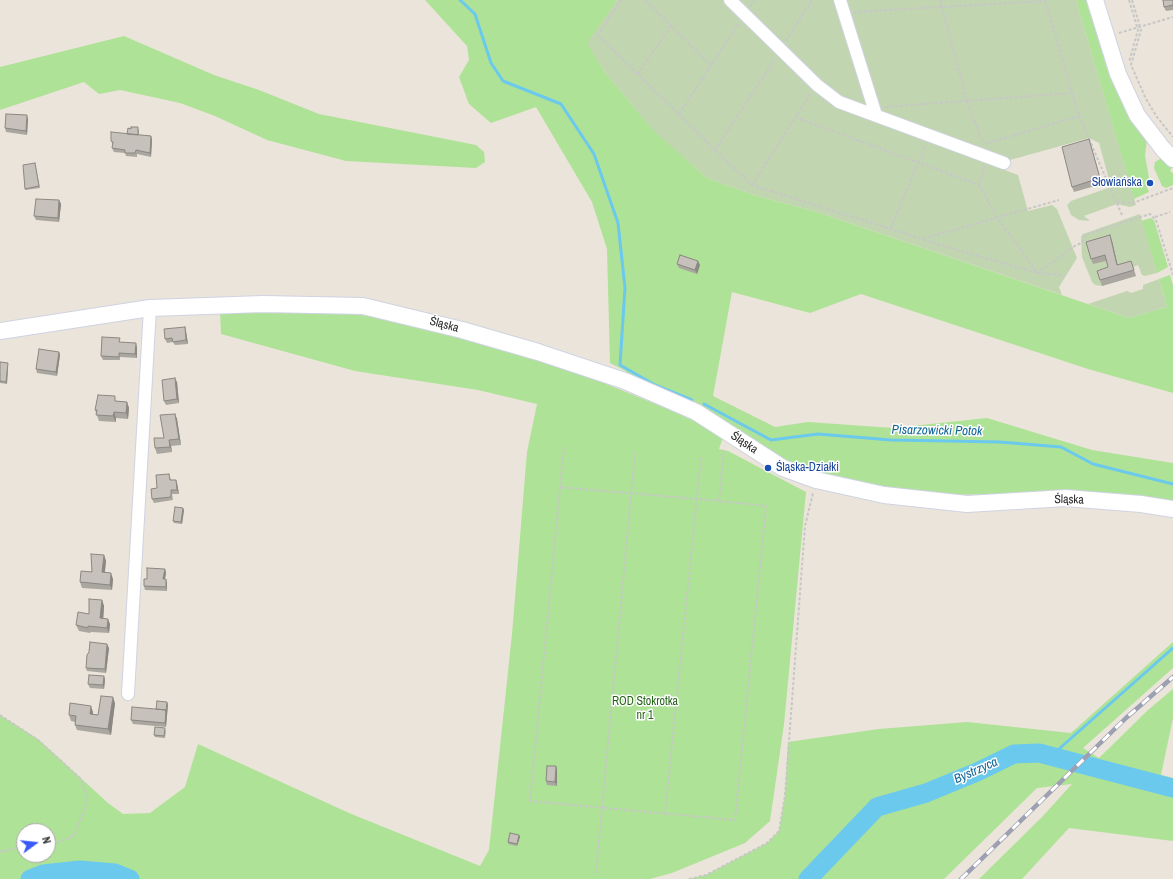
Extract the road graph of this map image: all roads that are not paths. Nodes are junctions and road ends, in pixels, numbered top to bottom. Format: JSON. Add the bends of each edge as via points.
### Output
{"nodes":[{"id":1,"x":730,"y":0,"type":"edge"},
{"id":2,"x":840,"y":0,"type":"edge"},
{"id":3,"x":1095,"y":0,"type":"edge"},
{"id":4,"x":874,"y":111,"type":"junction"},
{"id":5,"x":1173,"y":159,"type":"edge"},
{"id":6,"x":1004,"y":163,"type":"dead end"},
{"id":7,"x":150,"y":308,"type":"junction"},
{"id":8,"x":0,"y":331,"type":"edge"},
{"id":9,"x":1173,"y":509,"type":"edge"},
{"id":10,"x":128,"y":694,"type":"dead end"}],
"edges":[{"from":1,"to":4,"type":"street","via":[[817,85],[840,102]]},
{"from":2,"to":4,"type":"street"},
{"from":3,"to":5,"type":"street","via":[[1118,74],[1137,115],[1162,149]]},
{"from":4,"to":6,"type":"street","via":[[929,136]]},
{"from":7,"to":8,"type":"street","name":"Śląska"},
{"from":7,"to":9,"type":"street","name":"Śląska","via":[[263,304],[363,306],[455,328],[625,381],[696,412],[774,462],[816,480],[884,495],[967,504],[1066,498]]},
{"from":7,"to":10,"type":"street"}]}
